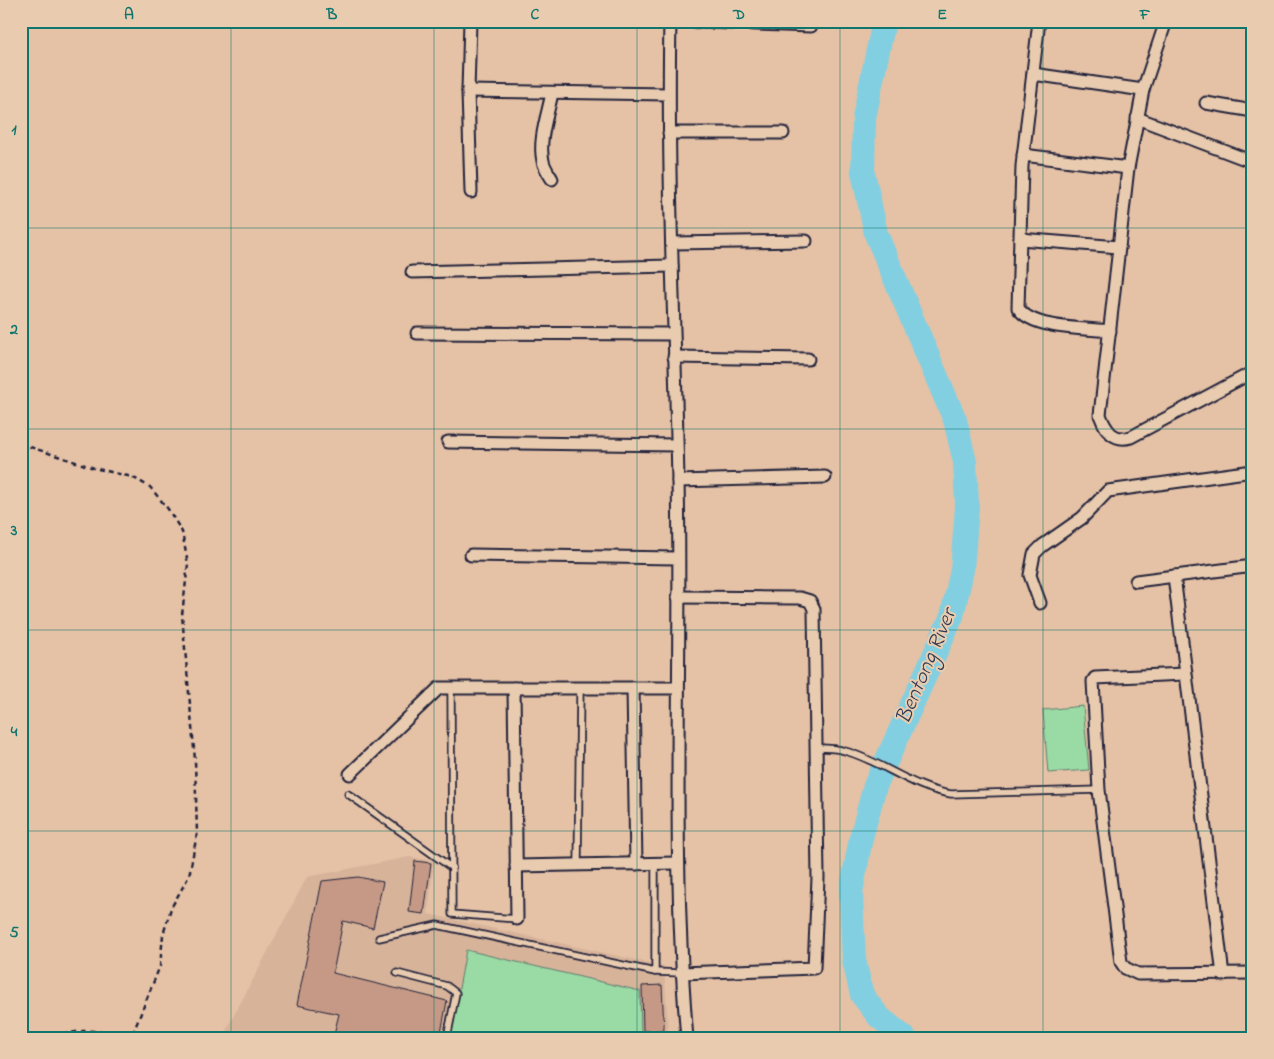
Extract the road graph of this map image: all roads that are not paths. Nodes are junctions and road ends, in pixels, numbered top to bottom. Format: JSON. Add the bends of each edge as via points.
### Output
{"nodes":[{"id":1,"x":470,"y":21,"type":"edge"},
{"id":2,"x":670,"y":21,"type":"edge"},
{"id":3,"x":681,"y":21,"type":"edge"},
{"id":4,"x":1039,"y":21,"type":"edge"},
{"id":5,"x":1166,"y":21,"type":"edge"},
{"id":6,"x":811,"y":26,"type":"dead end"},
{"id":7,"x":1033,"y":74,"type":"junction"},
{"id":8,"x":1143,"y":90,"type":"junction"},
{"id":9,"x":468,"y":91,"type":"junction"},
{"id":10,"x":552,"y":93,"type":"junction"},
{"id":11,"x":668,"y":94,"type":"junction"},
{"id":12,"x":1206,"y":103,"type":"dead end"},
{"id":13,"x":1253,"y":111,"type":"edge"},
{"id":14,"x":1136,"y":118,"type":"junction"},
{"id":15,"x":669,"y":133,"type":"junction"},
{"id":16,"x":783,"y":133,"type":"dead end"},
{"id":17,"x":1023,"y":155,"type":"junction"},
{"id":18,"x":1253,"y":162,"type":"edge"},
{"id":19,"x":1128,"y":168,"type":"junction"},
{"id":20,"x":552,"y":179,"type":"dead end"},
{"id":21,"x":471,"y":192,"type":"dead end"},
{"id":22,"x":1020,"y":239,"type":"junction"},
{"id":23,"x":806,"y":241,"type":"dead end"},
{"id":24,"x":672,"y":243,"type":"junction"},
{"id":25,"x":1119,"y":247,"type":"junction"},
{"id":26,"x":672,"y":266,"type":"junction"},
{"id":27,"x":412,"y":272,"type":"dead end"},
{"id":28,"x":1110,"y":331,"type":"junction"},
{"id":29,"x":417,"y":333,"type":"dead end"},
{"id":30,"x":673,"y":334,"type":"junction"},
{"id":31,"x":674,"y":357,"type":"junction"},
{"id":32,"x":808,"y":359,"type":"dead end"},
{"id":33,"x":1253,"y":372,"type":"edge"},
{"id":34,"x":448,"y":442,"type":"dead end"},
{"id":35,"x":676,"y":445,"type":"junction"},
{"id":36,"x":1253,"y":472,"type":"edge"},
{"id":37,"x":825,"y":476,"type":"dead end"},
{"id":38,"x":678,"y":481,"type":"junction"},
{"id":39,"x":471,"y":555,"type":"dead end"},
{"id":40,"x":678,"y":558,"type":"junction"},
{"id":41,"x":1253,"y":566,"type":"edge"},
{"id":42,"x":1174,"y":576,"type":"junction"},
{"id":43,"x":1136,"y":581,"type":"dead end"},
{"id":44,"x":678,"y":598,"type":"junction"},
{"id":45,"x":1040,"y":603,"type":"dead end"},
{"id":46,"x":1185,"y":674,"type":"junction"},
{"id":47,"x":451,"y":688,"type":"junction"},
{"id":48,"x":514,"y":688,"type":"junction"},
{"id":49,"x":580,"y":688,"type":"junction"},
{"id":50,"x":634,"y":688,"type":"junction"},
{"id":51,"x":677,"y":688,"type":"junction"},
{"id":52,"x":818,"y":748,"type":"junction"},
{"id":53,"x":350,"y":774,"type":"dead end"},
{"id":54,"x":1099,"y":790,"type":"junction"},
{"id":55,"x":348,"y":794,"type":"dead end"},
{"id":56,"x":678,"y":863,"type":"junction"},
{"id":57,"x":636,"y":864,"type":"junction"},
{"id":58,"x":655,"y":864,"type":"junction"},
{"id":59,"x":578,"y":865,"type":"junction"},
{"id":60,"x":516,"y":866,"type":"junction"},
{"id":61,"x":452,"y":868,"type":"junction"},
{"id":62,"x":517,"y":919,"type":"joint"},
{"id":63,"x":379,"y":938,"type":"dead end"},
{"id":64,"x":656,"y":972,"type":"junction"},
{"id":65,"x":397,"y":973,"type":"dead end"},
{"id":66,"x":681,"y":973,"type":"junction"},
{"id":67,"x":1253,"y":973,"type":"edge"},
{"id":68,"x":1223,"y":975,"type":"junction"},
{"id":69,"x":447,"y":1038,"type":"edge"},
{"id":70,"x":687,"y":1038,"type":"edge"}],
"edges":[{"from":1,"to":9,"type":"street"},
{"from":2,"to":11,"type":"street"},
{"from":3,"to":6,"type":"street"},
{"from":4,"to":7,"type":"street"},
{"from":5,"to":8,"type":"street"},
{"from":7,"to":8,"type":"street"},
{"from":7,"to":17,"type":"street"},
{"from":8,"to":14,"type":"street"},
{"from":9,"to":10,"type":"street"},
{"from":9,"to":21,"type":"street"},
{"from":10,"to":11,"type":"street"},
{"from":10,"to":20,"type":"street","via":[[542,153]]},
{"from":11,"to":15,"type":"street"},
{"from":12,"to":13,"type":"street"},
{"from":14,"to":18,"type":"street"},
{"from":14,"to":19,"type":"street"},
{"from":15,"to":16,"type":"street"},
{"from":15,"to":24,"type":"street"},
{"from":17,"to":19,"type":"street"},
{"from":17,"to":22,"type":"street"},
{"from":19,"to":25,"type":"street"},
{"from":22,"to":25,"type":"street"},
{"from":22,"to":28,"type":"street","via":[[1017,300],[1022,313],[1041,323]]},
{"from":23,"to":24,"type":"street"},
{"from":24,"to":26,"type":"street"},
{"from":25,"to":28,"type":"street"},
{"from":26,"to":27,"type":"street"},
{"from":26,"to":30,"type":"street"},
{"from":28,"to":33,"type":"street","via":[[1100,415],[1112,436],[1131,437]]},
{"from":29,"to":30,"type":"street"},
{"from":30,"to":31,"type":"street"},
{"from":31,"to":32,"type":"street"},
{"from":31,"to":35,"type":"street"},
{"from":34,"to":35,"type":"street"},
{"from":35,"to":38,"type":"street"},
{"from":36,"to":45,"type":"street","via":[[1108,491],[1082,518],[1034,554],[1030,575]]},
{"from":37,"to":38,"type":"street"},
{"from":38,"to":40,"type":"street"},
{"from":39,"to":40,"type":"street"},
{"from":40,"to":44,"type":"street"},
{"from":41,"to":42,"type":"street"},
{"from":42,"to":43,"type":"street"},
{"from":42,"to":46,"type":"street"},
{"from":44,"to":51,"type":"street"},
{"from":44,"to":52,"type":"street","via":[[800,598],[810,601],[814,609]]},
{"from":46,"to":54,"type":"street","via":[[1095,678],[1092,681]]},
{"from":46,"to":68,"type":"street"},
{"from":47,"to":48,"type":"street"},
{"from":47,"to":53,"type":"street","via":[[439,688]]},
{"from":47,"to":61,"type":"lane"},
{"from":48,"to":49,"type":"street"},
{"from":48,"to":60,"type":"street"},
{"from":49,"to":50,"type":"street"},
{"from":49,"to":59,"type":"lane"},
{"from":50,"to":51,"type":"street"},
{"from":50,"to":57,"type":"street"},
{"from":51,"to":56,"type":"street"},
{"from":52,"to":54,"type":"lane","via":[[845,751],[936,792]]},
{"from":52,"to":66,"type":"street","via":[[816,966],[810,970]]},
{"from":54,"to":68,"type":"street","via":[[1121,962],[1125,968],[1138,974]]},
{"from":55,"to":61,"type":"lane"},
{"from":56,"to":58,"type":"street"},
{"from":56,"to":66,"type":"street"},
{"from":57,"to":58,"type":"street"},
{"from":57,"to":59,"type":"street"},
{"from":58,"to":64,"type":"lane"},
{"from":59,"to":60,"type":"street"},
{"from":60,"to":62,"type":"street"},
{"from":61,"to":62,"type":"lane","via":[[452,914]]},
{"from":63,"to":64,"type":"lane","via":[[437,925]]},
{"from":64,"to":66,"type":"lane"},
{"from":65,"to":69,"type":"lane","via":[[454,990]]},
{"from":66,"to":70,"type":"street"},
{"from":67,"to":68,"type":"street"}]}
